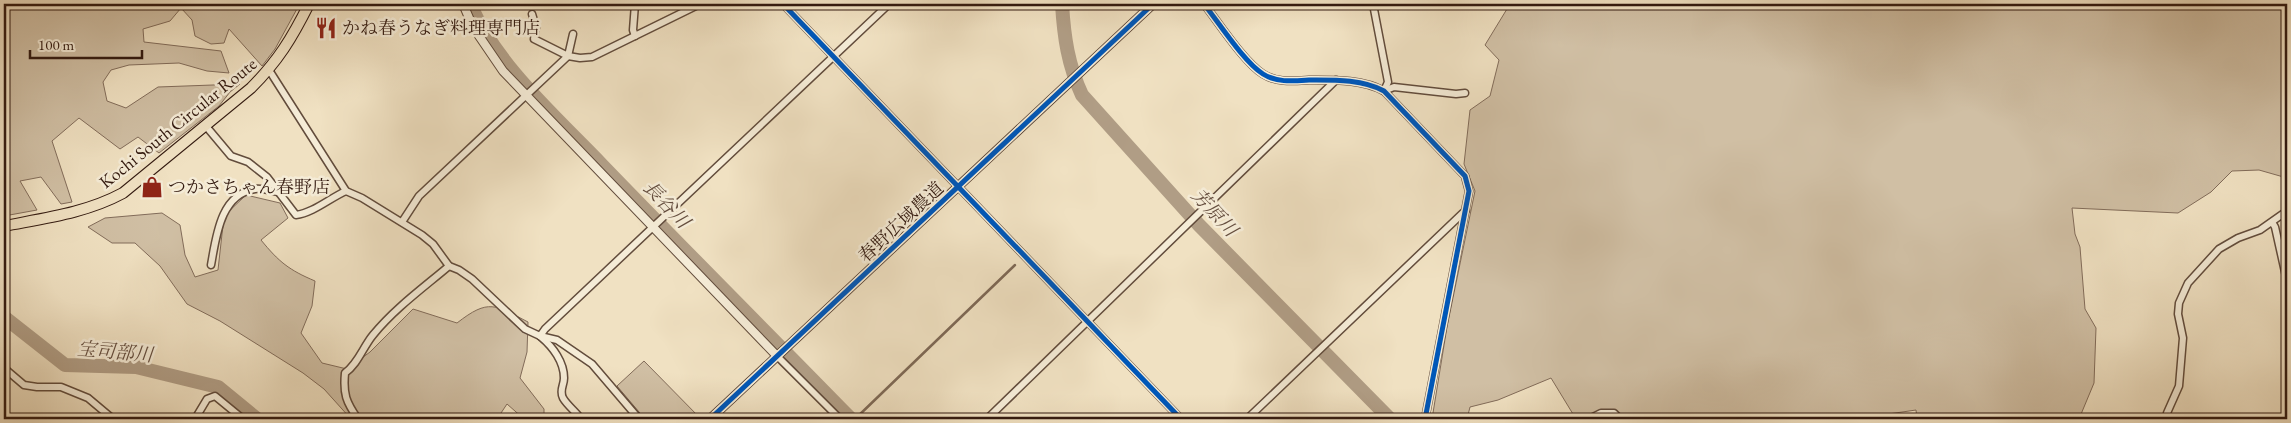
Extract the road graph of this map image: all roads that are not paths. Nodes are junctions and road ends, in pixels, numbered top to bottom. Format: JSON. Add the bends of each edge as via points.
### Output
{"nodes":[{"id":1,"x":309,"y":4,"type":"edge"},
{"id":2,"x":463,"y":4,"type":"edge"},
{"id":3,"x":635,"y":4,"type":"edge"},
{"id":4,"x":700,"y":4,"type":"edge"},
{"id":5,"x":783,"y":4,"type":"edge"},
{"id":6,"x":889,"y":4,"type":"edge"},
{"id":7,"x":1153,"y":4,"type":"edge"},
{"id":8,"x":1204,"y":4,"type":"edge"},
{"id":9,"x":1374,"y":4,"type":"edge"},
{"id":10,"x":532,"y":14,"type":"dead end"},
{"id":11,"x":573,"y":34,"type":"dead end"},
{"id":12,"x":635,"y":36,"type":"junction"},
{"id":13,"x":568,"y":56,"type":"junction"},
{"id":14,"x":834,"y":56,"type":"junction"},
{"id":15,"x":269,"y":70,"type":"junction"},
{"id":16,"x":1336,"y":80,"type":"junction"},
{"id":17,"x":1384,"y":91,"type":"junction"},
{"id":18,"x":530,"y":92,"type":"junction"},
{"id":19,"x":1465,"y":93,"type":"dead end"},
{"id":20,"x":204,"y":126,"type":"junction"},
{"id":21,"x":958,"y":188,"type":"junction"},
{"id":22,"x":346,"y":191,"type":"junction"},
{"id":23,"x":278,"y":192,"type":"junction"},
{"id":24,"x":1466,"y":210,"type":"junction"},
{"id":25,"x":2287,"y":211,"type":"edge"},
{"id":26,"x":402,"y":222,"type":"junction"},
{"id":27,"x":2272,"y":222,"type":"junction"},
{"id":28,"x":656,"y":224,"type":"junction"},
{"id":29,"x":4,"y":226,"type":"edge"},
{"id":30,"x":211,"y":265,"type":"dead end"},
{"id":31,"x":449,"y":266,"type":"junction"},
{"id":32,"x":2287,"y":280,"type":"edge"},
{"id":33,"x":1088,"y":322,"type":"junction"},
{"id":34,"x":540,"y":336,"type":"junction"},
{"id":35,"x":777,"y":356,"type":"junction"},
{"id":36,"x":4,"y":368,"type":"edge"},
{"id":37,"x":113,"y":419,"type":"edge"},
{"id":38,"x":195,"y":419,"type":"edge"},
{"id":39,"x":243,"y":419,"type":"edge"},
{"id":40,"x":358,"y":419,"type":"edge"},
{"id":41,"x":581,"y":419,"type":"edge"},
{"id":42,"x":639,"y":419,"type":"edge"},
{"id":43,"x":710,"y":419,"type":"edge"},
{"id":44,"x":840,"y":419,"type":"edge"},
{"id":45,"x":988,"y":419,"type":"edge"},
{"id":46,"x":1181,"y":419,"type":"edge"},
{"id":47,"x":1247,"y":419,"type":"edge"},
{"id":48,"x":1427,"y":419,"type":"edge"},
{"id":49,"x":1589,"y":419,"type":"edge"},
{"id":50,"x":1620,"y":419,"type":"edge"},
{"id":51,"x":2167,"y":419,"type":"edge"}],
"edges":[{"from":1,"to":15,"type":"main road","name":"Kochi South Circular Route","via":[[294,34]]},
{"from":2,"to":18,"type":"street","via":[[484,46],[504,72]]},
{"from":3,"to":12,"type":"street"},
{"from":4,"to":12,"type":"street"},
{"from":5,"to":14,"type":"street"},
{"from":6,"to":14,"type":"street"},
{"from":7,"to":21,"type":"street","name":"春野広域農道"},
{"from":8,"to":16,"type":"street","via":[[1250,63],[1264,75],[1279,81]]},
{"from":9,"to":17,"type":"street","via":[[1388,82]]},
{"from":10,"to":13,"type":"street","via":[[536,27],[534,39]]},
{"from":11,"to":13,"type":"street"},
{"from":12,"to":13,"type":"street","via":[[592,57]]},
{"from":13,"to":18,"type":"street"},
{"from":14,"to":21,"type":"street"},
{"from":14,"to":28,"type":"street"},
{"from":15,"to":20,"type":"main road","name":"Kochi South Circular Route"},
{"from":15,"to":22,"type":"street"},
{"from":16,"to":17,"type":"street","via":[[1375,86]]},
{"from":16,"to":33,"type":"street"},
{"from":17,"to":19,"type":"street","via":[[1394,87]]},
{"from":17,"to":24,"type":"street","via":[[1465,176],[1469,191]]},
{"from":18,"to":26,"type":"street","via":[[419,196]]},
{"from":18,"to":28,"type":"street"},
{"from":20,"to":23,"type":"street","via":[[231,156],[248,162],[267,177]]},
{"from":20,"to":29,"type":"main road","name":"Kochi South Circular Route","via":[[123,193],[102,204]]},
{"from":21,"to":33,"type":"street"},
{"from":21,"to":35,"type":"street","name":"春野広域農道"},
{"from":22,"to":23,"type":"street","via":[[305,214],[296,215]]},
{"from":22,"to":26,"type":"street"},
{"from":23,"to":30,"type":"street","via":[[255,189],[242,194],[231,204],[223,213]]},
{"from":24,"to":47,"type":"street"},
{"from":24,"to":48,"type":"street","via":[[1434,364]]},
{"from":25,"to":27,"type":"street"},
{"from":26,"to":31,"type":"street","via":[[433,244]]},
{"from":27,"to":32,"type":"street"},
{"from":27,"to":51,"type":"street","via":[[2219,249],[2188,283],[2178,314],[2183,338],[2179,386]]},
{"from":28,"to":34,"type":"street"},
{"from":28,"to":35,"type":"street"},
{"from":31,"to":34,"type":"street","via":[[472,279],[525,329]]},
{"from":31,"to":40,"type":"street","via":[[393,314],[345,373],[343,391]]},
{"from":33,"to":45,"type":"street"},
{"from":33,"to":46,"type":"street"},
{"from":34,"to":41,"type":"street","via":[[550,344],[562,366],[562,397]]},
{"from":34,"to":42,"type":"street","via":[[557,340],[592,364]]},
{"from":35,"to":43,"type":"street","name":"春野広域農道"},
{"from":35,"to":44,"type":"street"},
{"from":36,"to":37,"type":"street","via":[[24,385],[61,387],[88,398]]},
{"from":38,"to":39,"type":"street","via":[[207,399],[215,396]]},
{"from":49,"to":50,"type":"street","via":[[1601,413],[1614,413]]}]}
